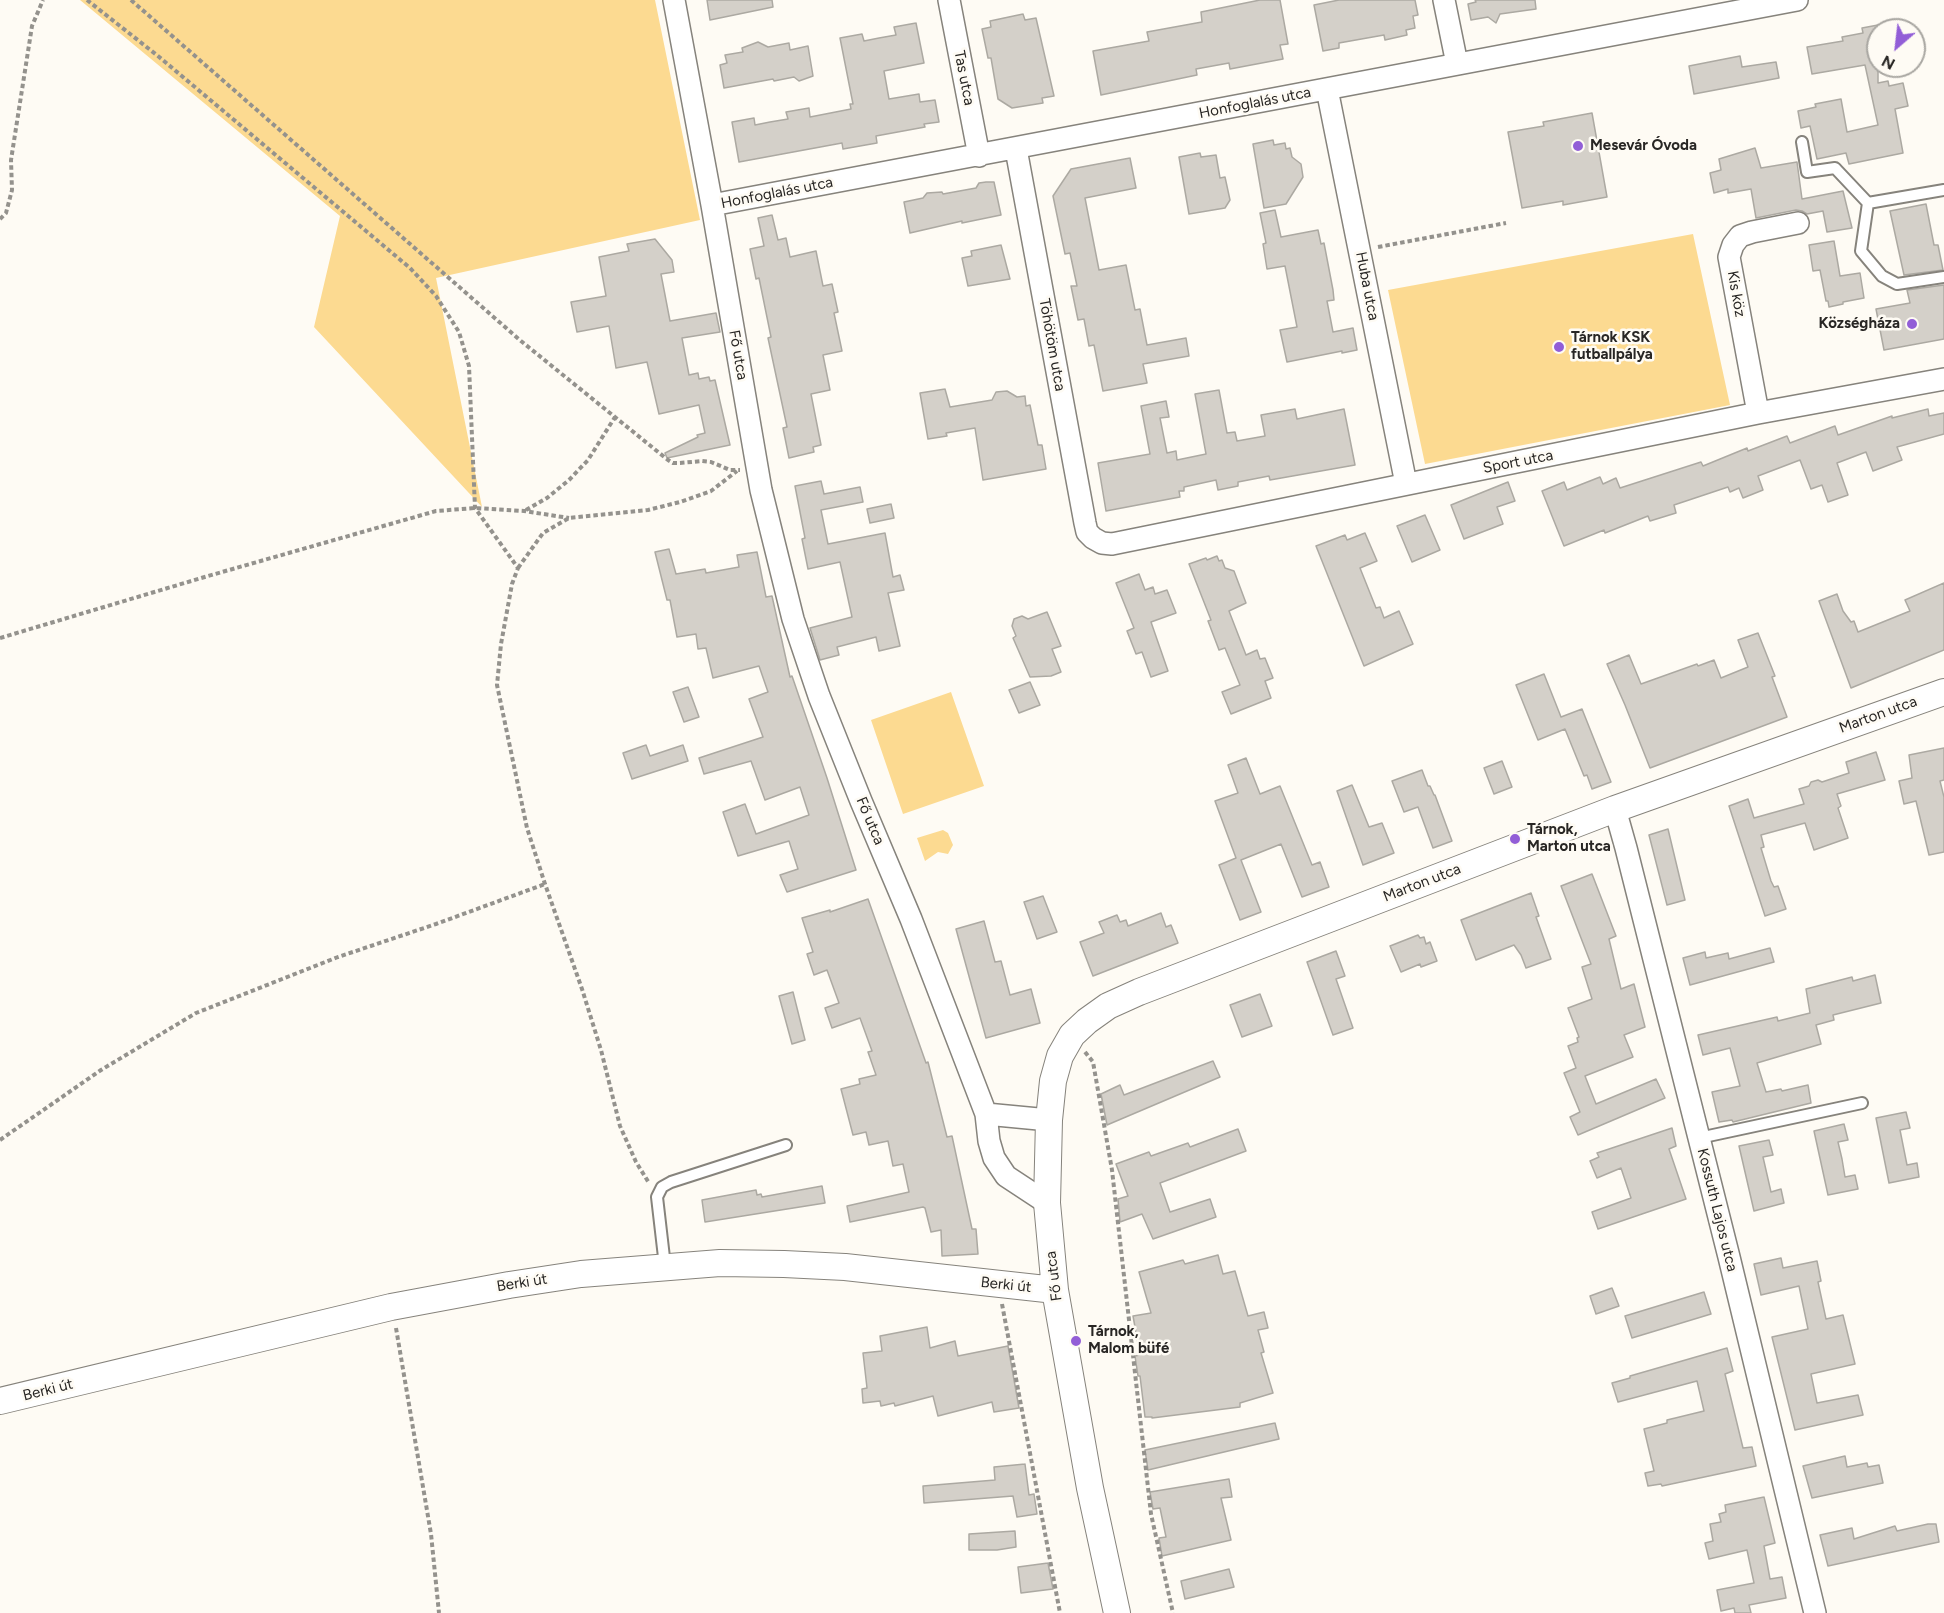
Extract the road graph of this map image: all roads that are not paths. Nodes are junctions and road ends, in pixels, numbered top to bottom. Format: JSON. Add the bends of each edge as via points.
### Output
{"nodes":[{"id":1,"x":674,"y":0,"type":"edge"},
{"id":2,"x":949,"y":0,"type":"edge"},
{"id":3,"x":1444,"y":0,"type":"edge"},
{"id":4,"x":1797,"y":0,"type":"edge"},
{"id":5,"x":1457,"y":64,"type":"junction"},
{"id":6,"x":1327,"y":89,"type":"junction"},
{"id":7,"x":1802,"y":142,"type":"dead end"},
{"id":8,"x":1016,"y":149,"type":"junction"},
{"id":9,"x":979,"y":156,"type":"junction"},
{"id":10,"x":1944,"y":190,"type":"edge"},
{"id":11,"x":1869,"y":202,"type":"junction"},
{"id":12,"x":712,"y":206,"type":"junction"},
{"id":13,"x":1798,"y":223,"type":"dead end"},
{"id":14,"x":1944,"y":276,"type":"edge"},
{"id":15,"x":1944,"y":380,"type":"edge"},
{"id":16,"x":1758,"y":413,"type":"junction"},
{"id":17,"x":1406,"y":484,"type":"junction"},
{"id":18,"x":1093,"y":538,"type":"joint"},
{"id":19,"x":1944,"y":692,"type":"edge"},
{"id":20,"x":1615,"y":809,"type":"junction"},
{"id":21,"x":1862,"y":1103,"type":"dead end"},
{"id":22,"x":986,"y":1114,"type":"junction"},
{"id":23,"x":1049,"y":1120,"type":"junction"},
{"id":24,"x":1699,"y":1138,"type":"junction"},
{"id":25,"x":786,"y":1145,"type":"dead end"},
{"id":26,"x":1047,"y":1203,"type":"junction"},
{"id":27,"x":665,"y":1266,"type":"junction"},
{"id":28,"x":1055,"y":1290,"type":"junction"},
{"id":29,"x":0,"y":1401,"type":"edge"},
{"id":30,"x":1117,"y":1613,"type":"edge"},
{"id":31,"x":1815,"y":1613,"type":"edge"}],
"edges":[{"from":1,"to":12,"type":"street","name":"Fő utca"},
{"from":2,"to":9,"type":"street","name":"Tas utca"},
{"from":3,"to":5,"type":"street"},
{"from":4,"to":5,"type":"street","name":"Honfoglalás utca"},
{"from":5,"to":6,"type":"street","name":"Honfoglalás utca"},
{"from":6,"to":8,"type":"street","name":"Honfoglalás utca"},
{"from":6,"to":17,"type":"street","name":"Huba utca"},
{"from":7,"to":11,"type":"lane","via":[[1807,172],[1835,168]]},
{"from":8,"to":9,"type":"street","name":"Honfoglalás utca"},
{"from":8,"to":18,"type":"street","name":"Töhötöm utca","via":[[1085,523]]},
{"from":9,"to":12,"type":"street","name":"Honfoglalás utca"},
{"from":10,"to":11,"type":"lane"},
{"from":11,"to":14,"type":"lane","via":[[1862,250],[1882,276],[1897,284]]},
{"from":12,"to":22,"type":"street","name":"Fő utca","via":[[761,490],[793,619],[819,696]]},
{"from":13,"to":16,"type":"street","name":"Kis köz","via":[[1740,236],[1729,257]]},
{"from":15,"to":16,"type":"street","name":"Sport utca"},
{"from":16,"to":17,"type":"street","name":"Sport utca"},
{"from":17,"to":18,"type":"street","name":"Sport utca","via":[[1112,544]]},
{"from":19,"to":20,"type":"street","name":"Marton utca"},
{"from":20,"to":23,"type":"street","name":"Marton utca","via":[[1108,1006],[1072,1035],[1060,1056]]},
{"from":20,"to":24,"type":"street","name":"Kossuth Lajos utca"},
{"from":21,"to":24,"type":"lane"},
{"from":22,"to":23,"type":"street"},
{"from":22,"to":26,"type":"street","name":"Fő utca","via":[[988,1141],[1006,1176]]},
{"from":23,"to":26,"type":"street","name":"Marton utca"},
{"from":24,"to":31,"type":"street","name":"Kossuth Lajos utca"},
{"from":25,"to":27,"type":"lane","via":[[662,1187],[657,1197]]},
{"from":26,"to":28,"type":"street","name":"Fő utca"},
{"from":27,"to":28,"type":"street","name":"Berki út","via":[[720,1263],[845,1267]]},
{"from":27,"to":29,"type":"street","name":"Berki út","via":[[508,1284],[391,1307]]},
{"from":28,"to":30,"type":"street","name":"Fő utca"}]}
